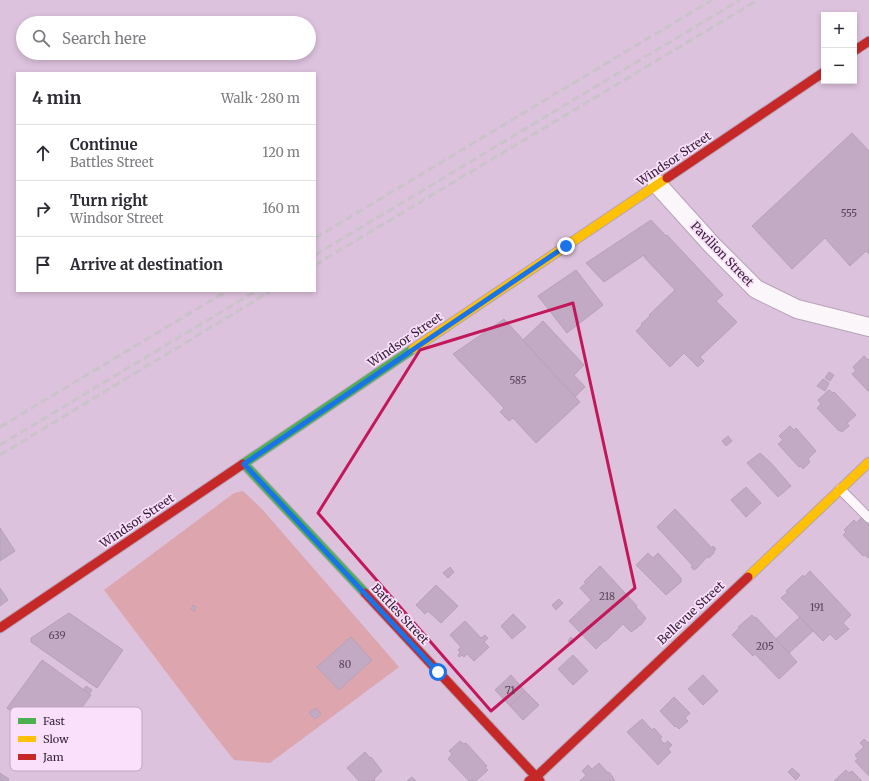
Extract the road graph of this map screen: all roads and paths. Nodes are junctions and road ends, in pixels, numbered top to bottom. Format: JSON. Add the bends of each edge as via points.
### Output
{"nodes":[{"id":1,"x":869,"y":41,"type":"edge"},
{"id":2,"x":857,"y":49,"type":"edge"},
{"id":3,"x":821,"y":74,"type":"edge"},
{"id":4,"x":657,"y":184,"type":"junction"},
{"id":5,"x":869,"y":327,"type":"edge"},
{"id":6,"x":869,"y":462,"type":"edge"},
{"id":7,"x":244,"y":464,"type":"junction"},
{"id":8,"x":840,"y":489,"type":"junction"},
{"id":9,"x":869,"y":518,"type":"edge"},
{"id":10,"x":0,"y":628,"type":"edge"},
{"id":11,"x":535,"y":780,"type":"edge"}],
"edges":[{"from":1,"to":2,"type":"main road"},
{"from":3,"to":4,"type":"main road","name":"Windsor Street"},
{"from":4,"to":5,"type":"street","name":"Pavilion Street","via":[[712,246],[756,289],[798,309]]},
{"from":4,"to":7,"type":"main road","name":"Windsor Street"},
{"from":6,"to":8,"type":"main road","name":"Bellevue Street"},
{"from":7,"to":10,"type":"main road","name":"Windsor Street"},
{"from":7,"to":11,"type":"main road","name":"Battles Street"},
{"from":8,"to":9,"type":"lane"},
{"from":8,"to":11,"type":"main road","name":"Bellevue Street"}]}
